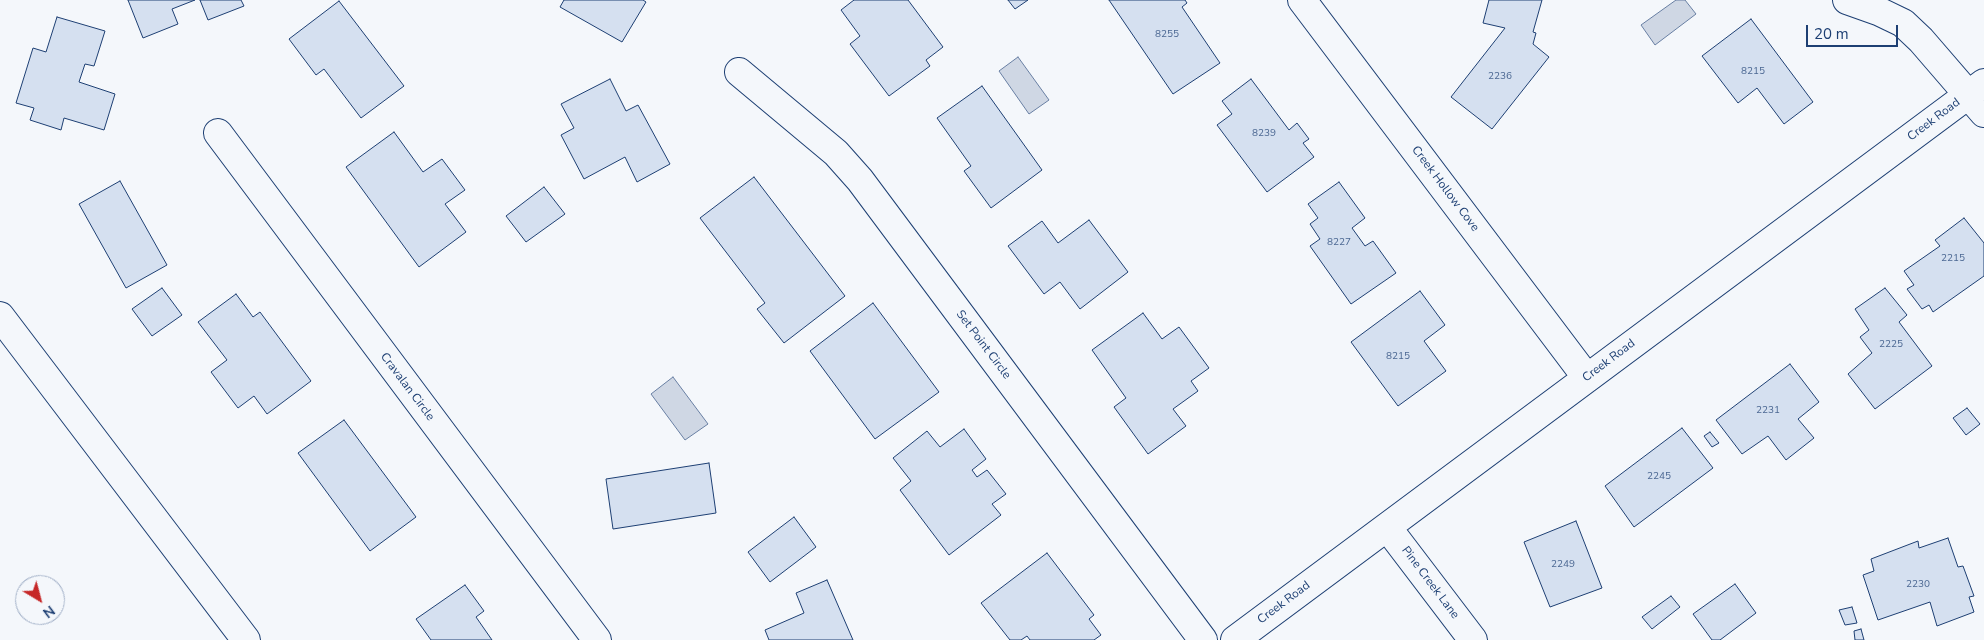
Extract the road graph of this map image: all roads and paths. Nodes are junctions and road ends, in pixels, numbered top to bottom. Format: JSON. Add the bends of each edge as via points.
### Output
{"nodes":[{"id":1,"x":1302,"y":0,"type":"edge"},
{"id":2,"x":1846,"y":0,"type":"edge"},
{"id":3,"x":739,"y":72,"type":"dead end"},
{"id":4,"x":1979,"y":97,"type":"edge"},
{"id":5,"x":218,"y":133,"type":"dead end"},
{"id":6,"x":0,"y":316,"type":"edge"},
{"id":7,"x":1587,"y":378,"type":"junction"},
{"id":8,"x":1387,"y":527,"type":"junction"},
{"id":9,"x":246,"y":640,"type":"edge"},
{"id":10,"x":597,"y":640,"type":"edge"},
{"id":11,"x":1204,"y":640,"type":"edge"},
{"id":12,"x":1235,"y":640,"type":"edge"},
{"id":13,"x":1473,"y":640,"type":"edge"}],
"edges":[{"from":1,"to":7,"type":"street","name":"Creek Hollow Cove"},
{"from":2,"to":4,"type":"street","via":[[1903,23]]},
{"from":3,"to":11,"type":"street","name":"Set Point Circle","via":[[836,153],[860,180]]},
{"from":4,"to":7,"type":"street","name":"Creek Road"},
{"from":5,"to":10,"type":"street","name":"Cravalan Circle"},
{"from":6,"to":9,"type":"street"},
{"from":7,"to":8,"type":"street","name":"Creek Road"},
{"from":8,"to":12,"type":"street","name":"Creek Road"},
{"from":8,"to":13,"type":"street","name":"Pine Creek Lane"}]}
